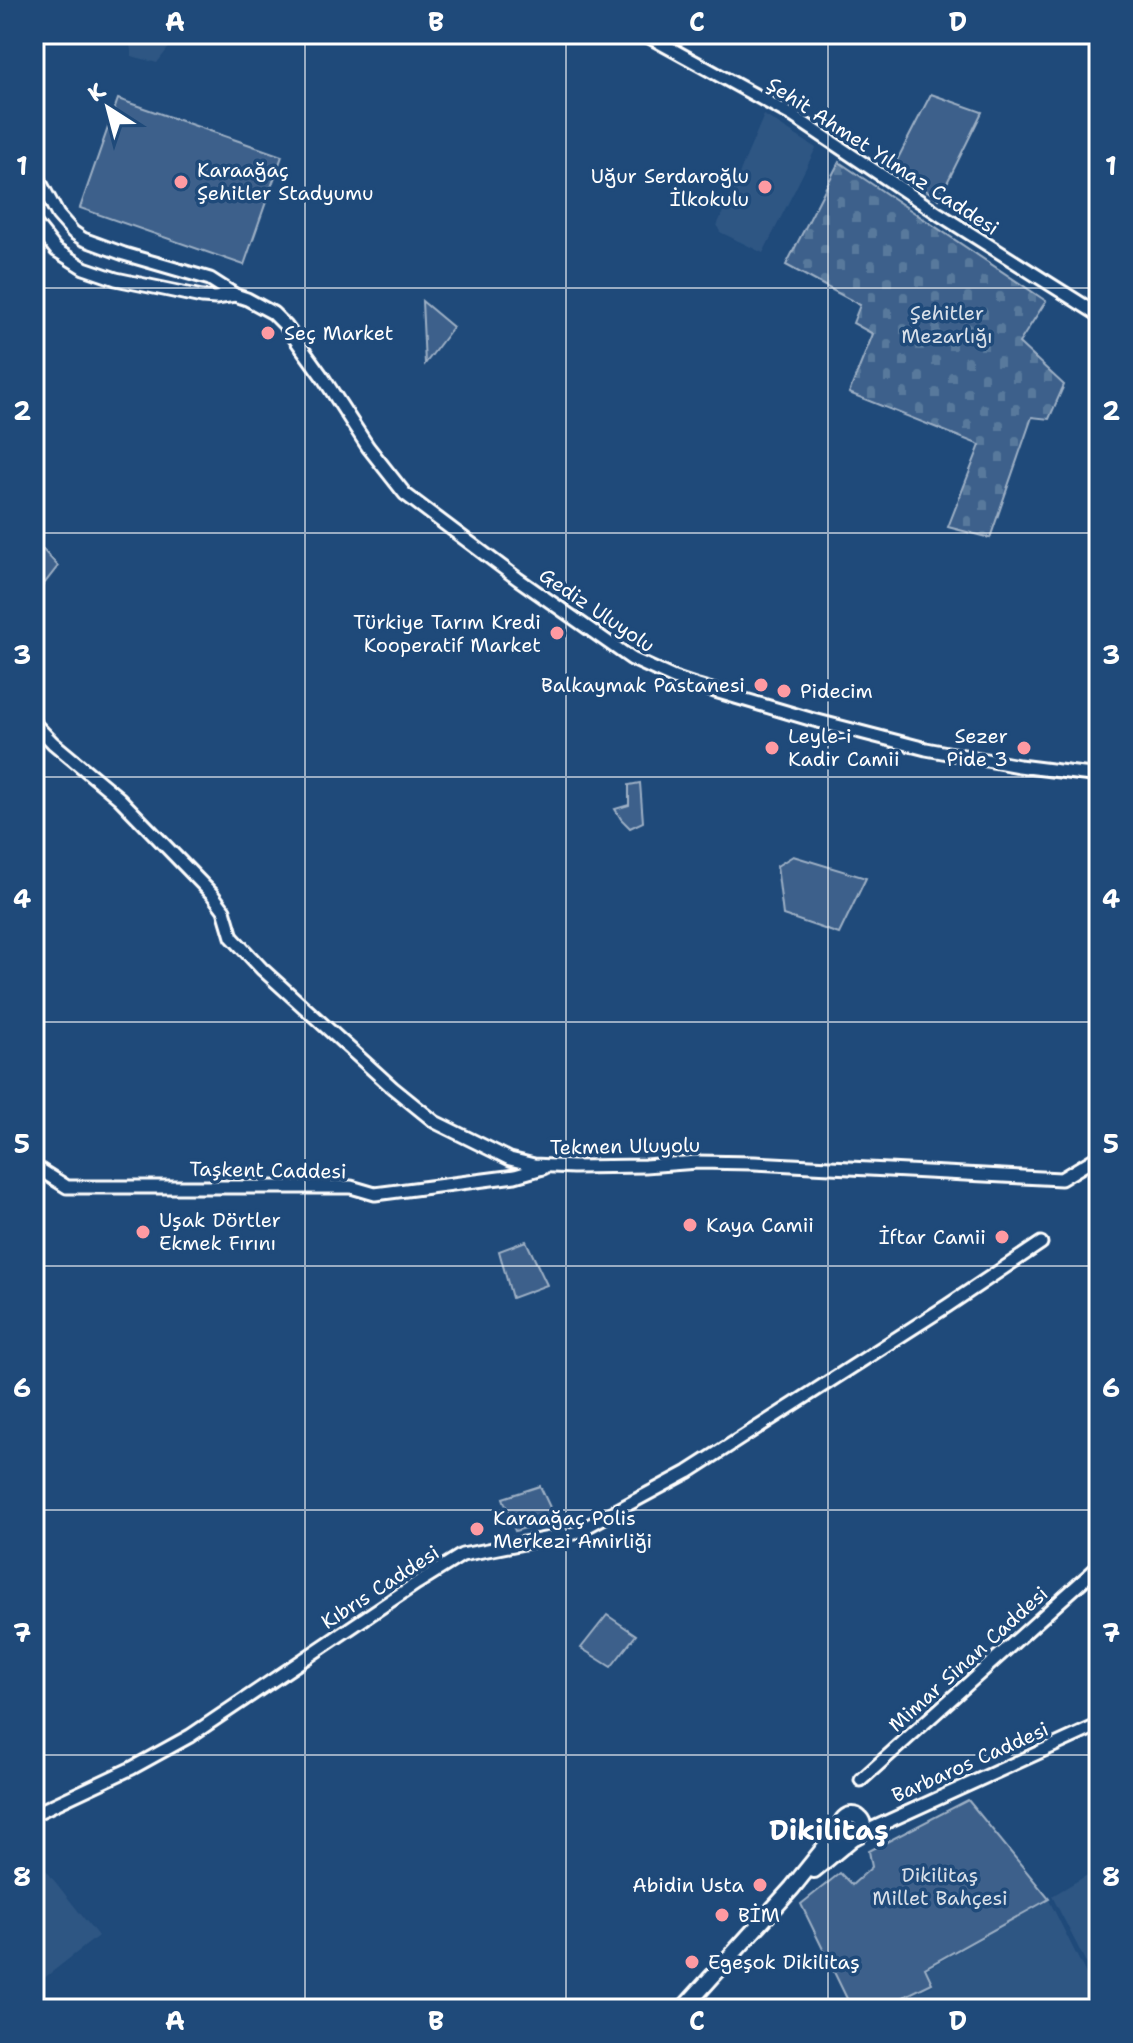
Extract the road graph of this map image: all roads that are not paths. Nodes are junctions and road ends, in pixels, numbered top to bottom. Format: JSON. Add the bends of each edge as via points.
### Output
{"nodes":[{"id":1,"x":644,"y":34,"type":"edge"},
{"id":2,"x":34,"y":171,"type":"edge"},
{"id":3,"x":34,"y":222,"type":"edge"},
{"id":4,"x":235,"y":295,"type":"junction"},
{"id":5,"x":1099,"y":315,"type":"edge"},
{"id":6,"x":34,"y":723,"type":"edge"},
{"id":7,"x":1099,"y":776,"type":"edge"},
{"id":8,"x":1099,"y":1156,"type":"edge"},
{"id":9,"x":34,"y":1166,"type":"edge"},
{"id":10,"x":552,"y":1166,"type":"junction"},
{"id":11,"x":1041,"y":1243,"type":"dead end"},
{"id":12,"x":1099,"y":1566,"type":"edge"},
{"id":13,"x":1099,"y":1725,"type":"edge"},
{"id":14,"x":861,"y":1780,"type":"dead end"},
{"id":15,"x":34,"y":1814,"type":"edge"},
{"id":16,"x":857,"y":1836,"type":"junction"},
{"id":17,"x":792,"y":1888,"type":"junction"},
{"id":18,"x":683,"y":2009,"type":"edge"}],
"edges":[{"from":1,"to":5,"type":"street","name":"Şehit Ahmet Yılmaz Caddesi","via":[[793,116]]},
{"from":2,"to":4,"type":"street","name":"Gediz Uluyolu","via":[[58,215],[83,239],[210,279]]},
{"from":3,"to":4,"type":"street","name":"Gediz Uluyolu","via":[[56,250],[84,268],[202,297]]},
{"from":4,"to":7,"type":"street","name":"Gediz Uluyolu","via":[[273,313],[286,326],[405,494],[632,659],[698,686],[912,745]]},
{"from":6,"to":10,"type":"street","name":"Tekmen Uluyolu","via":[[119,798],[212,894],[224,910],[232,937],[262,969],[393,1088],[435,1122],[470,1140],[510,1159]]},
{"from":8,"to":10,"type":"street","name":"Tekmen Uluyolu","via":[[1061,1179],[754,1163]]},
{"from":9,"to":10,"type":"street","name":"Taşkent Caddesi","via":[[67,1187],[351,1187],[375,1194],[515,1176]]},
{"from":11,"to":15,"type":"street","name":"Kıbrıs Caddesi","via":[[688,1472],[575,1533],[462,1555],[190,1736]]},
{"from":12,"to":14,"type":"street","name":"Mimar Sinan Caddesi"},
{"from":13,"to":16,"type":"street","name":"Barbaros Caddesi"},
{"from":16,"to":17,"type":"main road"},
{"from":16,"to":17,"type":"main road","via":[[860,1819],[845,1818]]},
{"from":17,"to":18,"type":"main road"}]}
